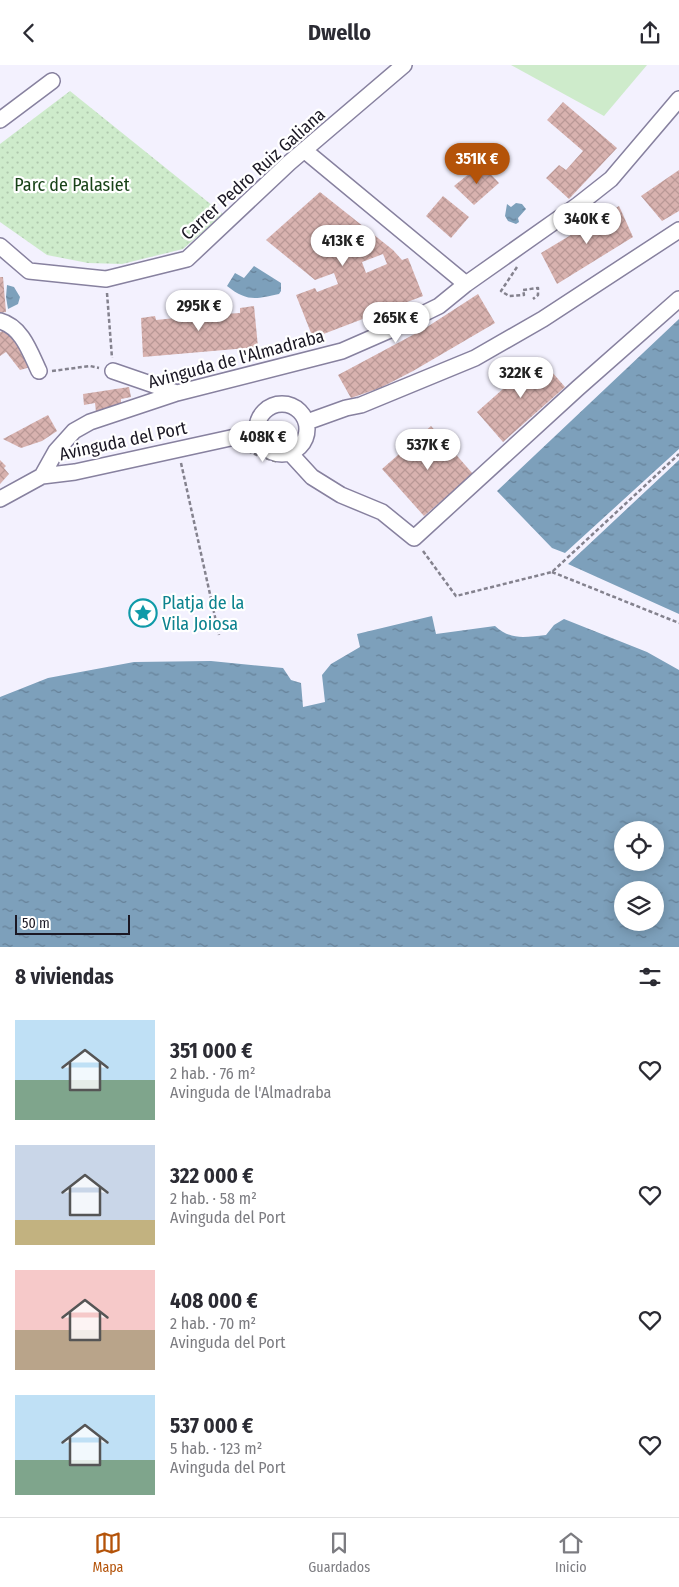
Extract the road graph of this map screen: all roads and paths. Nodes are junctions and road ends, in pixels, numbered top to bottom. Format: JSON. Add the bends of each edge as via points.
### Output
{"nodes":[{"id":1,"x":400,"y":66,"type":"edge"},
{"id":2,"x":52,"y":81,"type":"dead end"},
{"id":3,"x":679,"y":99,"type":"edge"},
{"id":4,"x":0,"y":120,"type":"edge"},
{"id":5,"x":304,"y":151,"type":"junction"},
{"id":6,"x":679,"y":230,"type":"edge"},
{"id":7,"x":0,"y":246,"type":"edge"},
{"id":8,"x":520,"y":264,"type":"dead end"},
{"id":9,"x":106,"y":279,"type":"junction"},
{"id":10,"x":466,"y":284,"type":"junction"},
{"id":11,"x":533,"y":299,"type":"dead end"},
{"id":12,"x":679,"y":299,"type":"edge"},
{"id":13,"x":0,"y":321,"type":"edge"},
{"id":14,"x":39,"y":371,"type":"joint"},
{"id":15,"x":113,"y":371,"type":"junction"},
{"id":16,"x":177,"y":393,"type":"junction"},
{"id":17,"x":307,"y":422,"type":"junction"},
{"id":18,"x":258,"y":435,"type":"junction"},
{"id":19,"x":290,"y":453,"type":"junction"},
{"id":20,"x":679,"y":454,"type":"edge"},
{"id":21,"x":180,"y":462,"type":"dead end"},
{"id":22,"x":42,"y":476,"type":"junction"},
{"id":23,"x":0,"y":499,"type":"edge"},
{"id":24,"x":414,"y":539,"type":"junction"},
{"id":25,"x":552,"y":572,"type":"junction"},
{"id":26,"x":679,"y":623,"type":"edge"},
{"id":27,"x":219,"y":635,"type":"dead end"}],
"edges":[{"from":1,"to":5,"type":"street","name":"Carrer Pedro Ruiz Galiana"},
{"from":2,"to":4,"type":"street"},
{"from":3,"to":10,"type":"street","name":"Avinguda de l'Almadraba","via":[[611,179]]},
{"from":5,"to":9,"type":"street","name":"Carrer Pedro Ruiz Galiana","via":[[187,259]]},
{"from":5,"to":10,"type":"street"},
{"from":6,"to":17,"type":"street","via":[[543,319],[475,357],[361,405]]},
{"from":7,"to":9,"type":"street","name":"Carrer Pedro Ruiz Galiana","via":[[29,271]]},
{"from":8,"to":11,"type":"path","via":[[501,291],[509,296],[524,295],[523,290],[538,288],[538,295]]},
{"from":9,"to":15,"type":"path"},
{"from":10,"to":16,"type":"street","name":"Avinguda de l'Almadraba","via":[[439,306],[342,351]]},
{"from":12,"to":24,"type":"street"},
{"from":13,"to":14,"type":"street","via":[[18,331]]},
{"from":14,"to":15,"type":"path","via":[[90,366]]},
{"from":15,"to":16,"type":"street"},
{"from":16,"to":22,"type":"street","name":"Avinguda de l'Almadraba","via":[[90,422],[74,431],[56,451]]},
{"from":17,"to":18,"type":"street","via":[[291,405],[276,405],[263,413]]},
{"from":17,"to":19,"type":"street","via":[[306,437]]},
{"from":18,"to":19,"type":"street","via":[[267,449]]},
{"from":18,"to":22,"type":"street","name":"Avinguda del Port"},
{"from":19,"to":24,"type":"street","via":[[312,477],[341,495],[382,512]]},
{"from":20,"to":25,"type":"path"},
{"from":21,"to":27,"type":"path"},
{"from":22,"to":23,"type":"street","name":"Avinguda del Port"},
{"from":24,"to":25,"type":"path","via":[[456,596]]},
{"from":25,"to":26,"type":"path"}]}
